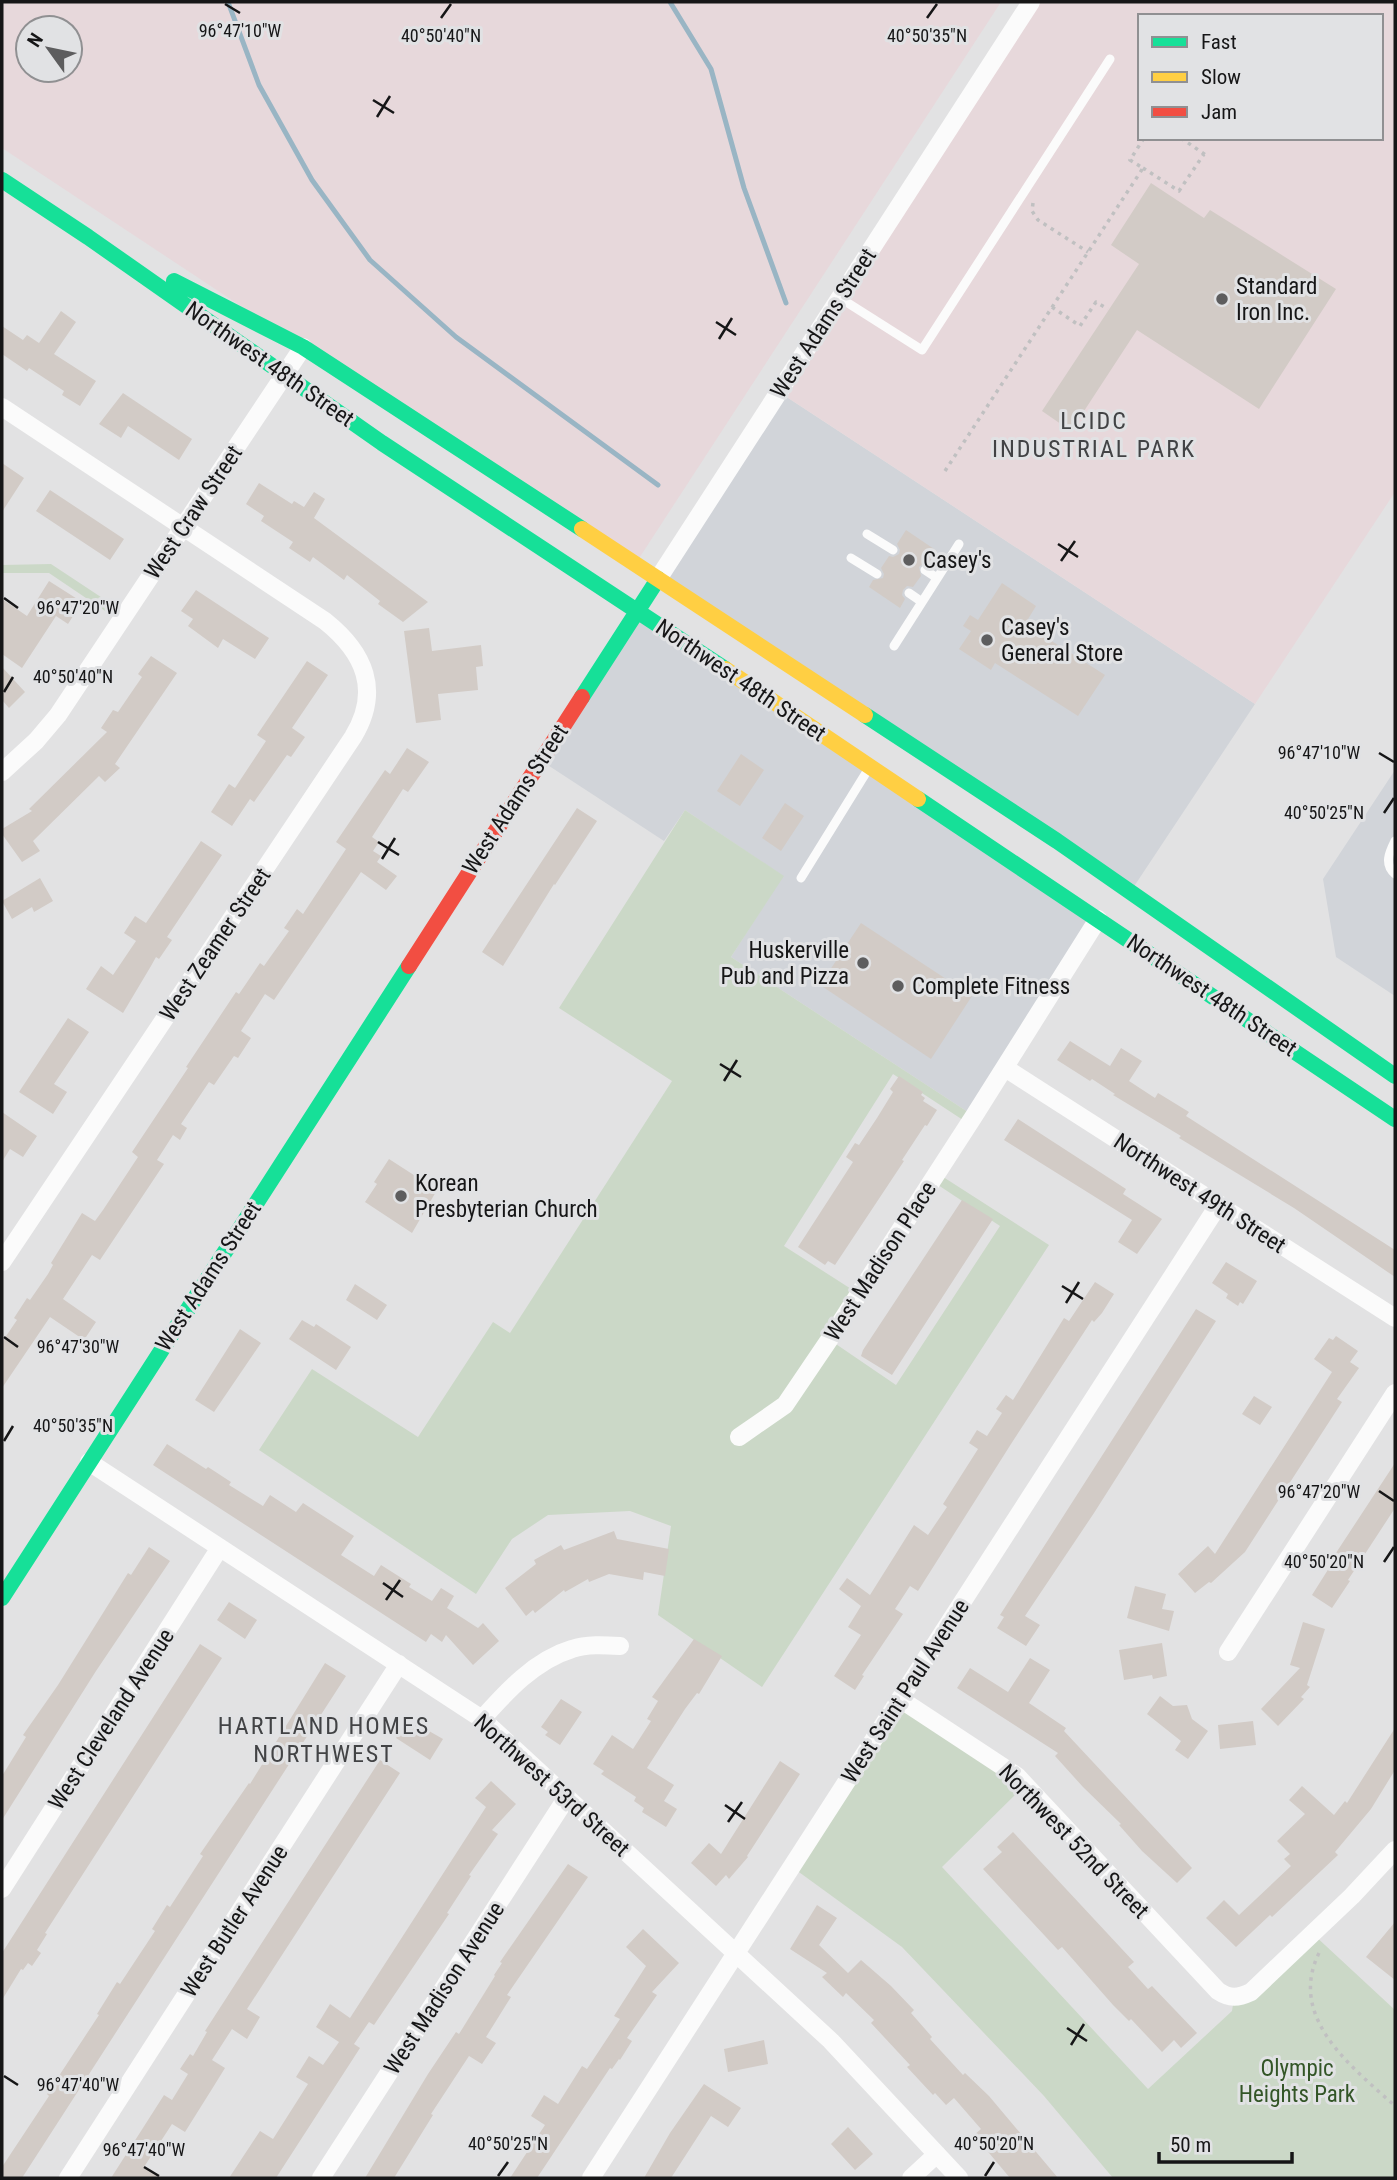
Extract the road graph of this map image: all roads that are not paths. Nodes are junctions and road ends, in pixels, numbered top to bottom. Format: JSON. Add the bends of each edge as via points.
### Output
{"nodes":[{"id":1,"x":1031,"y":2,"type":"edge"},
{"id":2,"x":1110,"y":59,"type":"dead end"},
{"id":3,"x":2,"y":180,"type":"edge"},
{"id":4,"x":89,"y":237,"type":"junction"},
{"id":5,"x":840,"y":298,"type":"junction"},
{"id":6,"x":303,"y":347,"type":"junction"},
{"id":7,"x":285,"y":375,"type":"junction"},
{"id":8,"x":2,"y":407,"type":"edge"},
{"id":9,"x":183,"y":527,"type":"junction"},
{"id":10,"x":867,"y":534,"type":"dead end"},
{"id":11,"x":959,"y":544,"type":"dead end"},
{"id":12,"x":893,"y":550,"type":"dead end"},
{"id":13,"x":851,"y":558,"type":"dead end"},
{"id":14,"x":925,"y":570,"type":"dead end"},
{"id":15,"x":877,"y":574,"type":"dead end"},
{"id":16,"x":937,"y":578,"type":"junction"},
{"id":17,"x":658,"y":579,"type":"junction"},
{"id":18,"x":909,"y":593,"type":"dead end"},
{"id":19,"x":922,"y":602,"type":"junction"},
{"id":20,"x":637,"y":610,"type":"junction"},
{"id":21,"x":894,"y":646,"type":"dead end"},
{"id":22,"x":870,"y":766,"type":"junction"},
{"id":23,"x":2,"y":772,"type":"edge"},
{"id":24,"x":1395,"y":841,"type":"edge"},
{"id":25,"x":1395,"y":874,"type":"edge"},
{"id":26,"x":801,"y":878,"type":"dead end"},
{"id":27,"x":1098,"y":919,"type":"junction"},
{"id":28,"x":1252,"y":1004,"type":"dead end"},
{"id":29,"x":1355,"y":1068,"type":"dead end"},
{"id":30,"x":1005,"y":1069,"type":"junction"},
{"id":31,"x":1395,"y":1076,"type":"edge"},
{"id":32,"x":1395,"y":1119,"type":"edge"},
{"id":33,"x":1219,"y":1205,"type":"junction"},
{"id":34,"x":2,"y":1262,"type":"edge"},
{"id":35,"x":1395,"y":1318,"type":"edge"},
{"id":36,"x":1395,"y":1393,"type":"edge"},
{"id":37,"x":739,"y":1437,"type":"dead end"},
{"id":38,"x":89,"y":1462,"type":"junction"},
{"id":39,"x":219,"y":1549,"type":"junction"},
{"id":40,"x":2,"y":1598,"type":"edge"},
{"id":41,"x":620,"y":1646,"type":"dead end"},
{"id":42,"x":1228,"y":1652,"type":"dead end"},
{"id":43,"x":399,"y":1664,"type":"junction"},
{"id":44,"x":900,"y":1699,"type":"junction"},
{"id":45,"x":482,"y":1719,"type":"junction"},
{"id":46,"x":567,"y":1797,"type":"junction"},
{"id":47,"x":1394,"y":1855,"type":"edge"},
{"id":48,"x":2,"y":1889,"type":"edge"},
{"id":49,"x":736,"y":1952,"type":"junction"},
{"id":50,"x":937,"y":2154,"type":"junction"},
{"id":51,"x":68,"y":2178,"type":"edge"},
{"id":52,"x":321,"y":2178,"type":"edge"},
{"id":53,"x":591,"y":2178,"type":"edge"},
{"id":54,"x":911,"y":2178,"type":"edge"},
{"id":55,"x":959,"y":2178,"type":"edge"}],
"edges":[{"from":1,"to":5,"type":"street","name":"West Adams Street"},
{"from":2,"to":5,"type":"lane","via":[[922,350]]},
{"from":3,"to":4,"type":"main road","name":"Northwest 48th Street"},
{"from":4,"to":6,"type":"main road","name":"Northwest 48th Street"},
{"from":4,"to":7,"type":"main road","name":"Northwest 48th Street"},
{"from":5,"to":17,"type":"street","name":"West Adams Street"},
{"from":6,"to":7,"type":"street","name":"West Craw Street"},
{"from":6,"to":17,"type":"main road","name":"Northwest 48th Street"},
{"from":7,"to":9,"type":"street","name":"West Craw Street"},
{"from":7,"to":20,"type":"main road","name":"Northwest 48th Street"},
{"from":8,"to":9,"type":"street"},
{"from":9,"to":23,"type":"street","name":"West Craw Street","via":[[58,715]]},
{"from":9,"to":34,"type":"street","name":"West Zeamer Street","via":[[348,640],[364,669],[366,706],[357,730]]},
{"from":10,"to":12,"type":"lane"},
{"from":11,"to":16,"type":"lane"},
{"from":13,"to":15,"type":"lane"},
{"from":14,"to":16,"type":"lane"},
{"from":16,"to":19,"type":"lane"},
{"from":17,"to":20,"type":"main road","name":"West Adams Street"},
{"from":17,"to":31,"type":"main road","name":"Northwest 48th Street","via":[[1121,884]]},
{"from":18,"to":19,"type":"lane"},
{"from":19,"to":21,"type":"lane"},
{"from":20,"to":22,"type":"main road","name":"Northwest 48th Street"},
{"from":20,"to":38,"type":"main road","name":"West Adams Street"},
{"from":22,"to":26,"type":"lane"},
{"from":22,"to":27,"type":"main road","name":"Northwest 48th Street"},
{"from":24,"to":25,"type":"lane","via":[[1388,862]]},
{"from":27,"to":28,"type":"main road","via":[[1110,912],[1116,914]]},
{"from":27,"to":30,"type":"street"},
{"from":27,"to":32,"type":"main road","name":"Northwest 48th Street"},
{"from":29,"to":31,"type":"main road"},
{"from":30,"to":33,"type":"street","name":"Northwest 49th Street"},
{"from":30,"to":37,"type":"street","name":"West Madison Place","via":[[785,1405]]},
{"from":33,"to":35,"type":"street","name":"Northwest 49th Street"},
{"from":33,"to":44,"type":"street","name":"West Saint Paul Avenue"},
{"from":36,"to":42,"type":"street"},
{"from":38,"to":39,"type":"street","name":"Northwest 53rd Street"},
{"from":38,"to":40,"type":"main road","name":"West Adams Street"},
{"from":39,"to":43,"type":"street","name":"Northwest 53rd Street"},
{"from":39,"to":48,"type":"street","name":"West Cleveland Avenue"},
{"from":41,"to":45,"type":"street","via":[[587,1646],[558,1655],[527,1675]]},
{"from":43,"to":45,"type":"street","name":"Northwest 53rd Street"},
{"from":43,"to":51,"type":"street","name":"West Butler Avenue"},
{"from":44,"to":47,"type":"street","name":"Northwest 52nd Street","via":[[1017,1776],[1218,1991],[1234,1998],[1251,1992]]},
{"from":44,"to":49,"type":"street","name":"West Saint Paul Avenue"},
{"from":45,"to":46,"type":"street","name":"Northwest 53rd Street"},
{"from":46,"to":49,"type":"street","name":"Northwest 53rd Street"},
{"from":46,"to":52,"type":"street","name":"West Madison Avenue"},
{"from":49,"to":50,"type":"street","name":"Northwest 53rd Street","via":[[831,2041]]},
{"from":49,"to":53,"type":"street","name":"West Saint Paul Avenue"},
{"from":50,"to":54,"type":"street"},
{"from":50,"to":55,"type":"street","name":"Northwest 53rd Street"}]}
